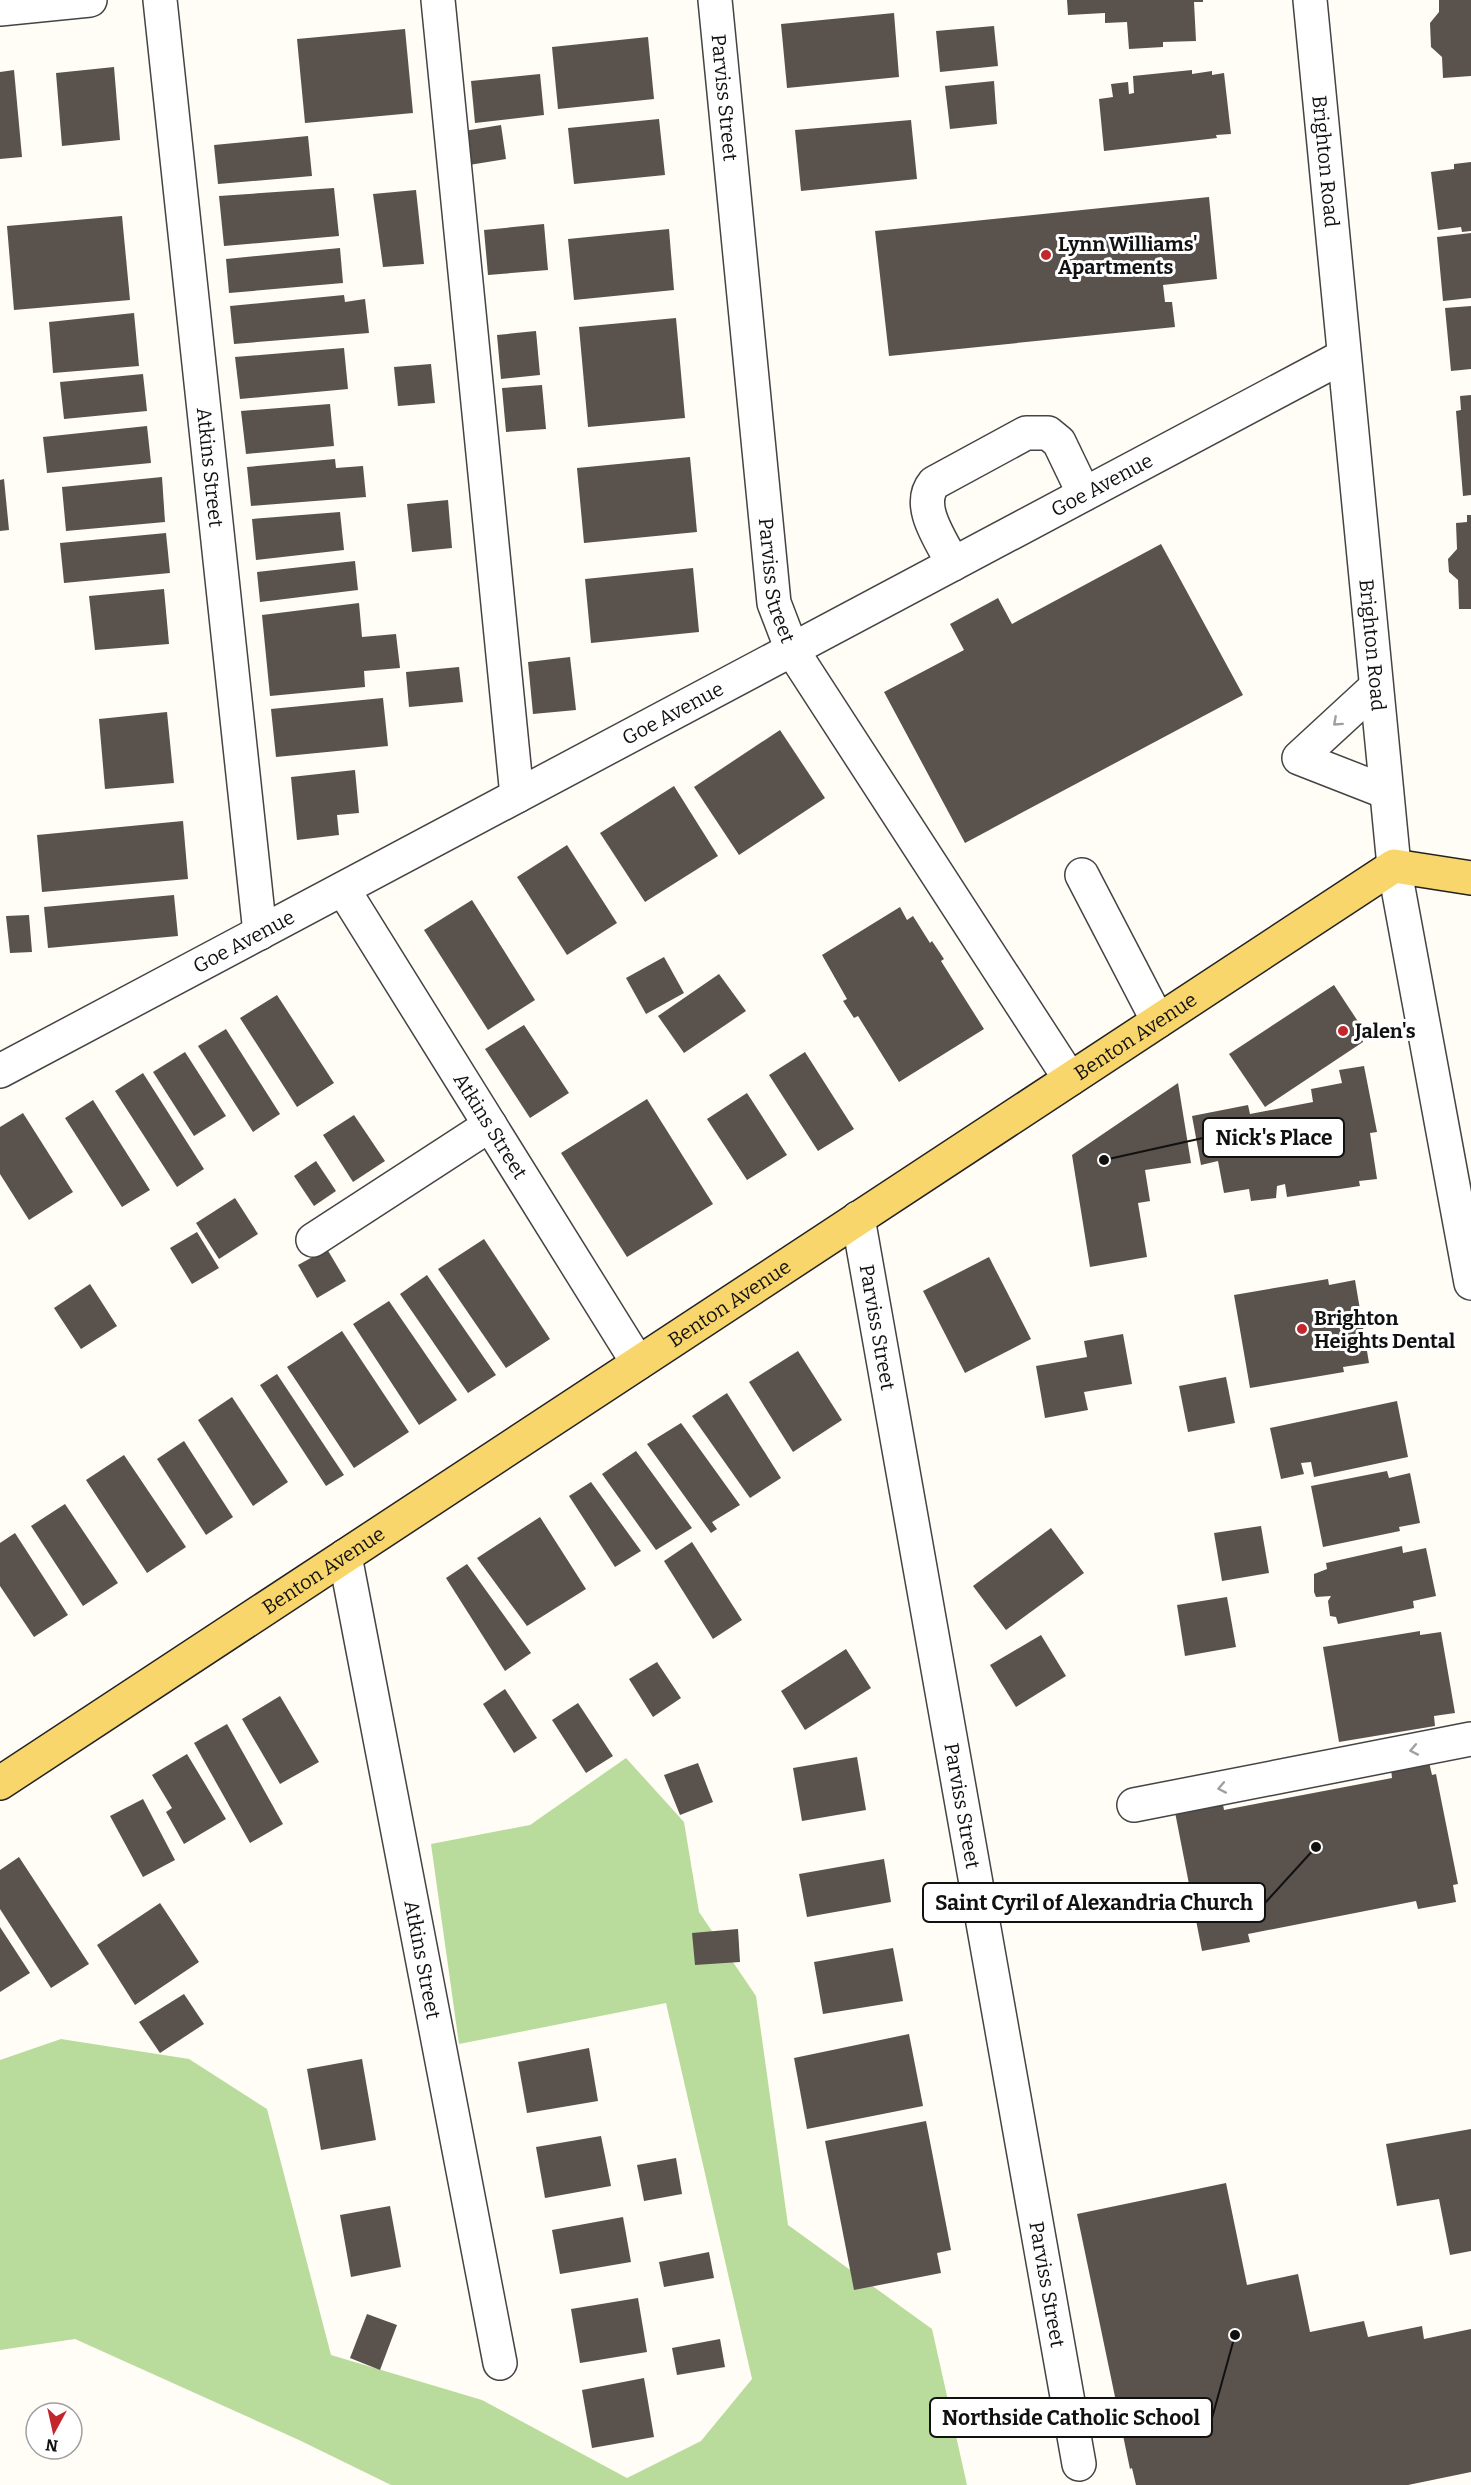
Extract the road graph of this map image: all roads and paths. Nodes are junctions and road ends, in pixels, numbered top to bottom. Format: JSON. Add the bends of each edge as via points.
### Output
{"nodes":[{"id":1,"x":90,"y":0,"type":"edge"},
{"id":2,"x":160,"y":0,"type":"edge"},
{"id":3,"x":438,"y":0,"type":"edge"},
{"id":4,"x":715,"y":0,"type":"edge"},
{"id":5,"x":1310,"y":0,"type":"edge"},
{"id":6,"x":0,"y":9,"type":"edge"},
{"id":7,"x":1344,"y":356,"type":"junction"},
{"id":8,"x":1084,"y":494,"type":"junction"},
{"id":9,"x":952,"y":564,"type":"junction"},
{"id":10,"x":792,"y":650,"type":"junction"},
{"id":11,"x":1376,"y":687,"type":"junction"},
{"id":12,"x":1386,"y":792,"type":"junction"},
{"id":13,"x":517,"y":796,"type":"junction"},
{"id":14,"x":1394,"y":866,"type":"junction"},
{"id":15,"x":1082,"y":874,"type":"dead end"},
{"id":16,"x":1471,"y":878,"type":"edge"},
{"id":17,"x":343,"y":889,"type":"junction"},
{"id":18,"x":260,"y":933,"type":"junction"},
{"id":19,"x":1158,"y":1020,"type":"junction"},
{"id":20,"x":0,"y":1071,"type":"edge"},
{"id":21,"x":1070,"y":1079,"type":"junction"},
{"id":22,"x":490,"y":1125,"type":"junction"},
{"id":23,"x":858,"y":1218,"type":"junction"},
{"id":24,"x":313,"y":1240,"type":"dead end"},
{"id":25,"x":1471,"y":1283,"type":"edge"},
{"id":26,"x":638,"y":1363,"type":"junction"},
{"id":27,"x":345,"y":1556,"type":"junction"},
{"id":28,"x":1471,"y":1739,"type":"edge"},
{"id":29,"x":0,"y":1783,"type":"edge"},
{"id":30,"x":1134,"y":1805,"type":"dead end"},
{"id":31,"x":500,"y":2363,"type":"dead end"},
{"id":32,"x":1080,"y":2464,"type":"dead end"}],
"edges":[{"from":1,"to":6,"type":"street"},
{"from":2,"to":18,"type":"street","name":"Atkins Street"},
{"from":3,"to":13,"type":"street"},
{"from":4,"to":10,"type":"street","name":"Parviss Street","via":[[774,603]]},
{"from":5,"to":7,"type":"street","name":"Brighton Road"},
{"from":7,"to":8,"type":"street","name":"Goe Avenue"},
{"from":7,"to":11,"type":"street","name":"Brighton Road"},
{"from":8,"to":9,"type":"street","name":"Goe Avenue"},
{"from":8,"to":9,"type":"street","via":[[1059,442],[1048,433],[1026,433],[934,483],[927,491],[926,508]]},
{"from":9,"to":10,"type":"street","name":"Goe Avenue"},
{"from":10,"to":13,"type":"street","name":"Goe Avenue"},
{"from":10,"to":21,"type":"street","name":"Parviss Street"},
{"from":11,"to":12,"type":"street","name":"Brighton Road"},
{"from":11,"to":12,"type":"street","one_way":true,"via":[[1299,758]]},
{"from":12,"to":14,"type":"street","name":"Brighton Road"},
{"from":13,"to":17,"type":"street","name":"Goe Avenue"},
{"from":14,"to":16,"type":"main road"},
{"from":14,"to":19,"type":"main road","name":"Benton Avenue"},
{"from":14,"to":25,"type":"street","name":"Brighton Road"},
{"from":15,"to":19,"type":"street"},
{"from":17,"to":18,"type":"street","name":"Goe Avenue"},
{"from":17,"to":22,"type":"street","name":"Atkins Street"},
{"from":18,"to":20,"type":"street","name":"Goe Avenue"},
{"from":19,"to":21,"type":"main road","name":"Benton Avenue"},
{"from":21,"to":23,"type":"main road","name":"Benton Avenue"},
{"from":22,"to":24,"type":"street"},
{"from":22,"to":26,"type":"street","name":"Atkins Street"},
{"from":23,"to":26,"type":"main road","name":"Benton Avenue"},
{"from":23,"to":32,"type":"street","name":"Parviss Street"},
{"from":26,"to":27,"type":"main road","name":"Benton Avenue"},
{"from":27,"to":29,"type":"main road","name":"Benton Avenue"},
{"from":27,"to":31,"type":"street","name":"Atkins Street"},
{"from":28,"to":30,"type":"street","one_way":true}]}
